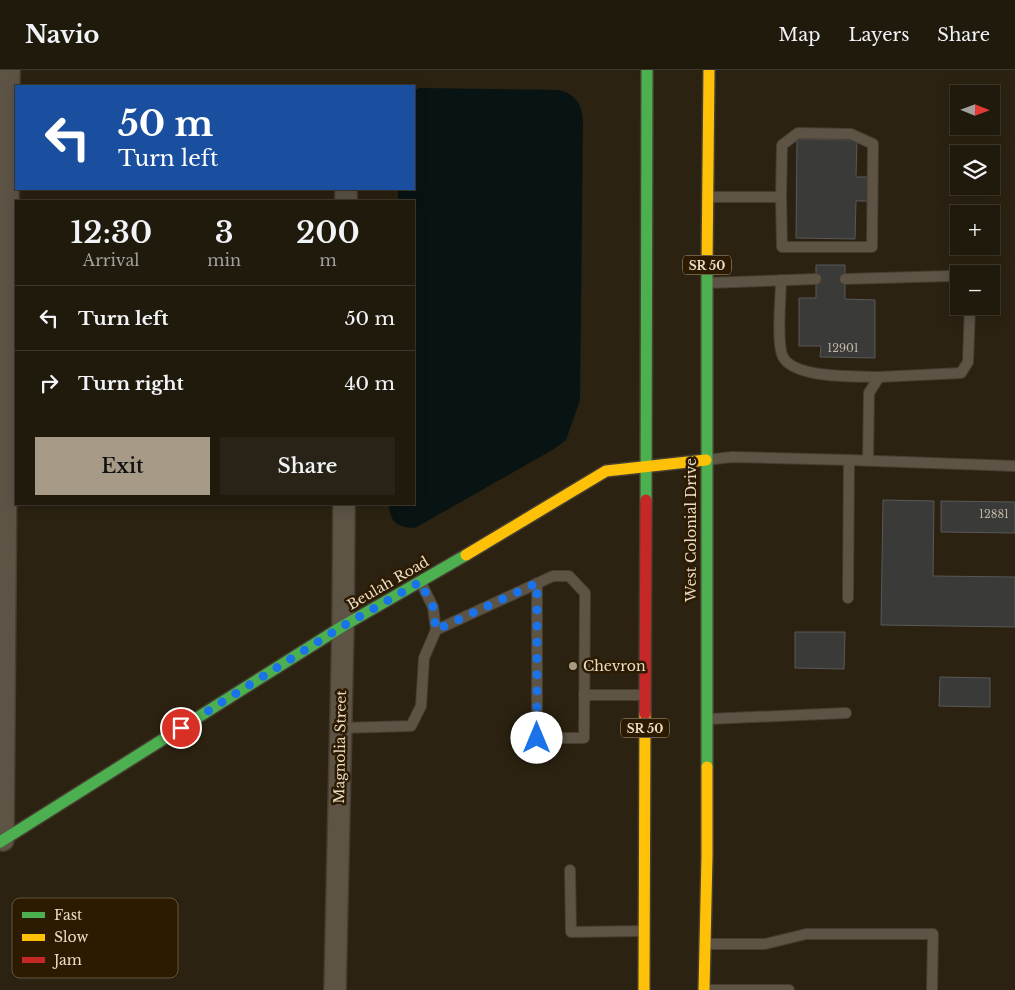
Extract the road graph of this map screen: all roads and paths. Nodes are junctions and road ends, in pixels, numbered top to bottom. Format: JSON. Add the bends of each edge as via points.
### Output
{"nodes":[{"id":1,"x":9,"y":70,"type":"edge"},
{"id":2,"x":646,"y":70,"type":"edge"},
{"id":3,"x":709,"y":70,"type":"edge"},
{"id":4,"x":708,"y":197,"type":"junction"},
{"id":5,"x":782,"y":197,"type":"junction"},
{"id":6,"x":950,"y":276,"type":"edge"},
{"id":7,"x":816,"y":279,"type":"dead end"},
{"id":8,"x":845,"y":279,"type":"dead end"},
{"id":9,"x":781,"y":280,"type":"junction"},
{"id":10,"x":707,"y":283,"type":"junction"},
{"id":11,"x":970,"y":315,"type":"edge"},
{"id":12,"x":879,"y":377,"type":"junction"},
{"id":13,"x":8,"y":438,"type":"edge"},
{"id":14,"x":706,"y":460,"type":"junction"},
{"id":15,"x":849,"y":460,"type":"junction"},
{"id":16,"x":868,"y":460,"type":"junction"},
{"id":17,"x":1015,"y":466,"type":"edge"},
{"id":18,"x":645,"y":467,"type":"junction"},
{"id":19,"x":344,"y":505,"type":"edge"},
{"id":20,"x":420,"y":582,"type":"junction"},
{"id":21,"x":537,"y":583,"type":"junction"},
{"id":22,"x":848,"y":598,"type":"dead end"},
{"id":23,"x":343,"y":626,"type":"junction"},
{"id":24,"x":436,"y":630,"type":"junction"},
{"id":25,"x":645,"y":695,"type":"junction"},
{"id":26,"x":584,"y":696,"type":"junction"},
{"id":27,"x":846,"y":713,"type":"dead end"},
{"id":28,"x":707,"y":719,"type":"junction"},
{"id":29,"x":340,"y":728,"type":"junction"},
{"id":30,"x":1,"y":841,"type":"edge"},
{"id":31,"x":570,"y":870,"type":"dead end"},
{"id":32,"x":644,"y":931,"type":"junction"},
{"id":33,"x":705,"y":944,"type":"junction"},
{"id":34,"x":335,"y":990,"type":"edge"},
{"id":35,"x":644,"y":990,"type":"edge"},
{"id":36,"x":704,"y":990,"type":"edge"},
{"id":37,"x":766,"y":990,"type":"edge"},
{"id":38,"x":789,"y":990,"type":"edge"},
{"id":39,"x":932,"y":990,"type":"edge"}],
"edges":[{"from":1,"to":13,"type":"street"},
{"from":2,"to":18,"type":"main road","number":"SR 50"},
{"from":3,"to":4,"type":"main road","name":"West Colonial Drive","number":"SR 50"},
{"from":4,"to":5,"type":"lane"},
{"from":4,"to":10,"type":"main road","name":"West Colonial Drive","number":"SR 50"},
{"from":5,"to":5,"type":"lane","via":[[782,247],[872,247],[873,144],[851,134],[798,133],[782,145]]},
{"from":6,"to":8,"type":"lane"},
{"from":7,"to":9,"type":"lane"},
{"from":9,"to":10,"type":"lane"},
{"from":9,"to":12,"type":"lane","via":[[779,334],[783,357],[796,369],[821,374]]},
{"from":10,"to":14,"type":"main road","name":"West Colonial Drive","number":"SR 50"},
{"from":11,"to":12,"type":"lane","via":[[968,362],[961,373]]},
{"from":12,"to":16,"type":"lane","via":[[869,393]]},
{"from":13,"to":30,"type":"street"},
{"from":14,"to":15,"type":"lane"},
{"from":14,"to":18,"type":"main road","name":"Beulah Road"},
{"from":14,"to":28,"type":"main road","name":"West Colonial Drive","number":"SR 50"},
{"from":15,"to":16,"type":"lane"},
{"from":15,"to":22,"type":"lane"},
{"from":16,"to":17,"type":"lane"},
{"from":18,"to":20,"type":"main road","name":"Beulah Road","via":[[606,471]]},
{"from":18,"to":25,"type":"main road","number":"SR 50"},
{"from":19,"to":23,"type":"street","name":"Magnolia Street"},
{"from":20,"to":23,"type":"main road","name":"Beulah Road"},
{"from":20,"to":24,"type":"lane","via":[[433,607]]},
{"from":21,"to":24,"type":"lane"},
{"from":21,"to":26,"type":"lane","via":[[553,576],[569,576],[585,593]]},
{"from":21,"to":26,"type":"lane","via":[[537,738],[584,738]]},
{"from":23,"to":29,"type":"street","name":"Magnolia Street"},
{"from":23,"to":30,"type":"main road","name":"Beulah Road"},
{"from":24,"to":29,"type":"lane","via":[[424,658],[422,706],[411,726]]},
{"from":25,"to":26,"type":"lane"},
{"from":25,"to":32,"type":"main road","number":"SR 50"},
{"from":27,"to":28,"type":"lane"},
{"from":28,"to":33,"type":"main road","name":"West Colonial Drive","number":"SR 50"},
{"from":29,"to":34,"type":"street","name":"Magnolia Street"},
{"from":31,"to":32,"type":"lane","via":[[571,932]]},
{"from":32,"to":35,"type":"main road","number":"SR 50"},
{"from":33,"to":36,"type":"main road","name":"West Colonial Drive","number":"SR 50"},
{"from":33,"to":39,"type":"lane","via":[[765,944],[806,934],[933,934]]},
{"from":36,"to":37,"type":"lane"},
{"from":37,"to":38,"type":"lane"}]}
